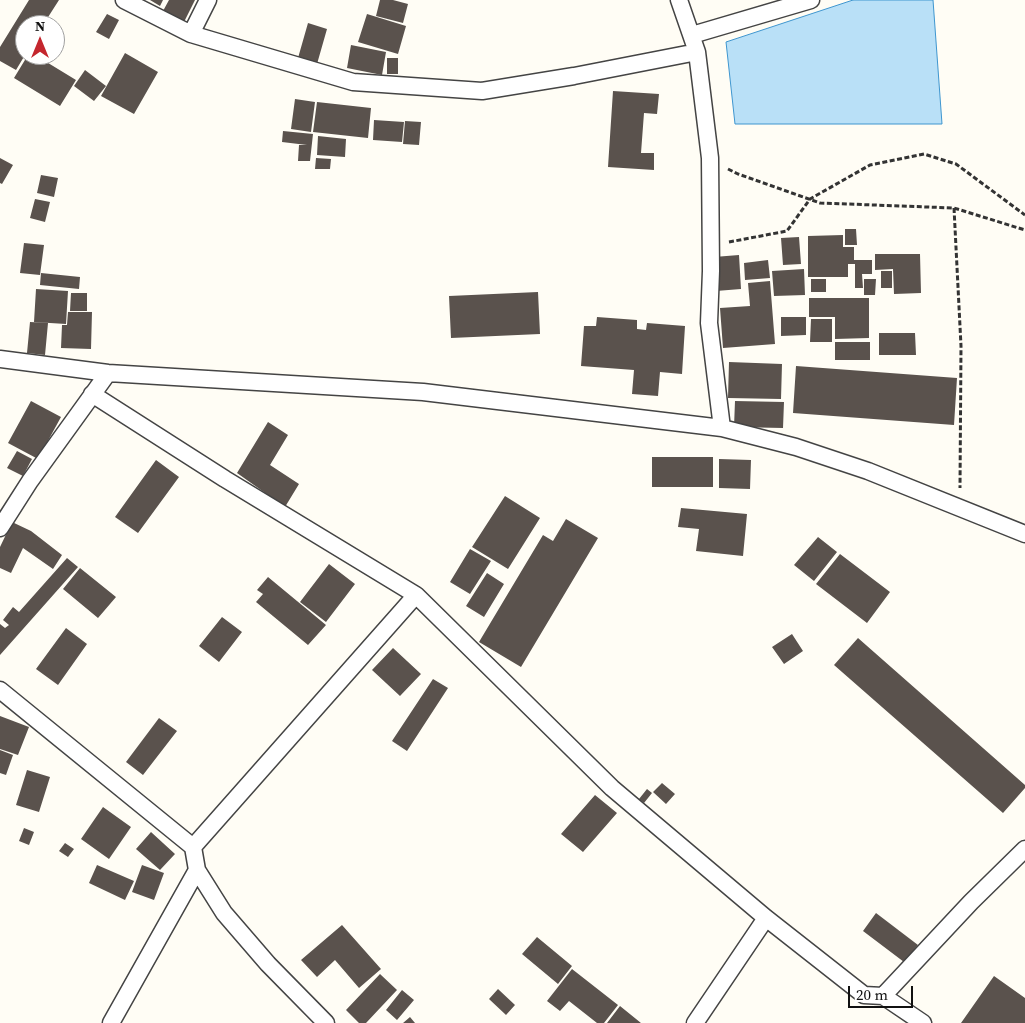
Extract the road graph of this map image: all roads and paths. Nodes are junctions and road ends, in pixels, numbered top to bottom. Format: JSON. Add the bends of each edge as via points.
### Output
{"nodes":[{"id":1,"x":124,"y":0,"type":"edge"},
{"id":2,"x":208,"y":0,"type":"edge"},
{"id":3,"x":679,"y":0,"type":"edge"},
{"id":4,"x":811,"y":0,"type":"edge"},
{"id":5,"x":192,"y":34,"type":"junction"},
{"id":6,"x":692,"y":35,"type":"junction"},
{"id":7,"x":697,"y":52,"type":"junction"},
{"id":8,"x":710,"y":158,"type":"junction"},
{"id":9,"x":810,"y":200,"type":"junction"},
{"id":10,"x":954,"y":208,"type":"junction"},
{"id":11,"x":1025,"y":215,"type":"edge"},
{"id":12,"x":1025,"y":230,"type":"edge"},
{"id":13,"x":711,"y":245,"type":"junction"},
{"id":14,"x":0,"y":359,"type":"edge"},
{"id":15,"x":108,"y":373,"type":"junction"},
{"id":16,"x":92,"y":394,"type":"junction"},
{"id":17,"x":722,"y":428,"type":"junction"},
{"id":18,"x":960,"y":508,"type":"junction"},
{"id":19,"x":0,"y":528,"type":"edge"},
{"id":20,"x":1025,"y":534,"type":"edge"},
{"id":21,"x":416,"y":595,"type":"junction"},
{"id":22,"x":0,"y":690,"type":"edge"},
{"id":23,"x":194,"y":848,"type":"junction"},
{"id":24,"x":1025,"y":849,"type":"edge"},
{"id":25,"x":197,"y":870,"type":"junction"},
{"id":26,"x":766,"y":918,"type":"junction"},
{"id":27,"x":883,"y":996,"type":"junction"},
{"id":28,"x":111,"y":1023,"type":"edge"},
{"id":29,"x":326,"y":1023,"type":"edge"},
{"id":30,"x":695,"y":1023,"type":"edge"},
{"id":31,"x":923,"y":1023,"type":"edge"}],
"edges":[{"from":1,"to":5,"type":"street"},
{"from":2,"to":5,"type":"street"},
{"from":3,"to":6,"type":"street"},
{"from":4,"to":6,"type":"street"},
{"from":5,"to":7,"type":"street","via":[[353,82],[482,90]]},
{"from":6,"to":7,"type":"street"},
{"from":7,"to":8,"type":"street"},
{"from":8,"to":9,"type":"path","via":[[738,174]]},
{"from":8,"to":13,"type":"street"},
{"from":9,"to":10,"type":"path"},
{"from":9,"to":11,"type":"path","via":[[870,165],[924,154],[956,164]]},
{"from":9,"to":13,"type":"path","via":[[786,231]]},
{"from":10,"to":12,"type":"path"},
{"from":10,"to":18,"type":"path","via":[[961,346]]},
{"from":13,"to":17,"type":"street","via":[[709,324]]},
{"from":14,"to":15,"type":"street"},
{"from":15,"to":16,"type":"street"},
{"from":15,"to":17,"type":"street","via":[[423,392]]},
{"from":16,"to":19,"type":"street"},
{"from":16,"to":21,"type":"street"},
{"from":17,"to":18,"type":"street","via":[[859,468]]},
{"from":18,"to":20,"type":"street"},
{"from":21,"to":23,"type":"street"},
{"from":21,"to":26,"type":"street","via":[[612,788]]},
{"from":22,"to":23,"type":"street"},
{"from":23,"to":25,"type":"street"},
{"from":24,"to":27,"type":"street"},
{"from":25,"to":28,"type":"street"},
{"from":25,"to":29,"type":"street","via":[[224,913]]},
{"from":26,"to":27,"type":"street","via":[[864,996]]},
{"from":26,"to":30,"type":"street"},
{"from":27,"to":31,"type":"street"}]}
